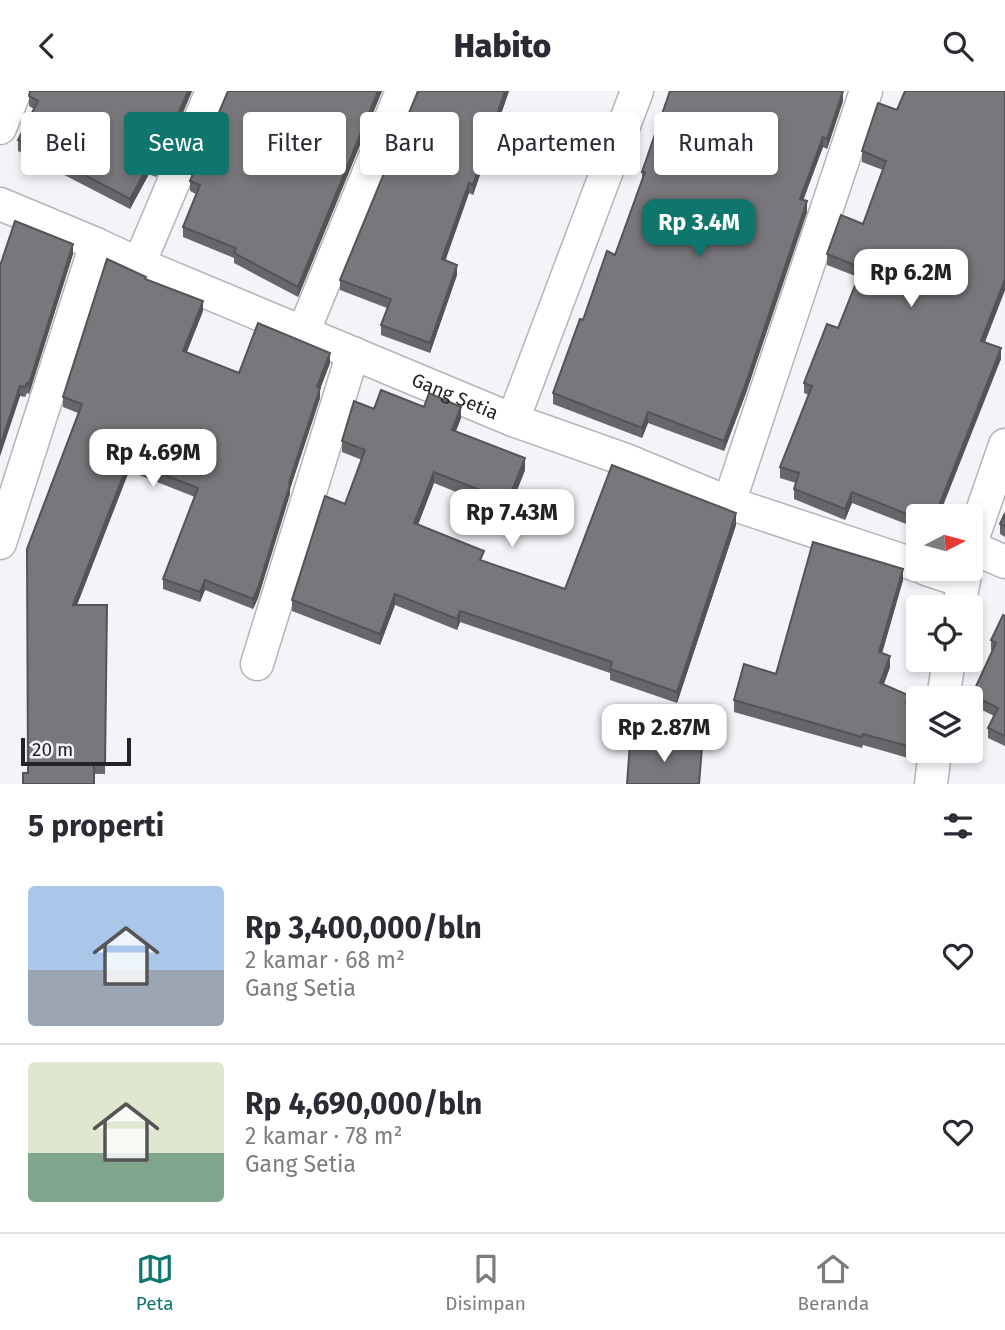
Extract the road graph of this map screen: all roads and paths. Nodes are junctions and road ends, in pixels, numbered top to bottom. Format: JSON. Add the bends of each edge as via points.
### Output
{"nodes":[{"id":1,"x":15,"y":91,"type":"edge"},
{"id":2,"x":212,"y":91,"type":"edge"},
{"id":3,"x":402,"y":91,"type":"edge"},
{"id":4,"x":637,"y":91,"type":"edge"},
{"id":5,"x":866,"y":91,"type":"edge"},
{"id":6,"x":0,"y":128,"type":"edge"},
{"id":7,"x":0,"y":204,"type":"edge"},
{"id":8,"x":96,"y":244,"type":"junction"},
{"id":9,"x":139,"y":264,"type":"junction"},
{"id":10,"x":303,"y":333,"type":"junction"},
{"id":11,"x":353,"y":353,"type":"junction"},
{"id":12,"x":513,"y":420,"type":"junction"},
{"id":13,"x":1005,"y":445,"type":"edge"},
{"id":14,"x":729,"y":503,"type":"junction"},
{"id":15,"x":984,"y":507,"type":"edge"},
{"id":16,"x":0,"y":543,"type":"edge"},
{"id":17,"x":984,"y":552,"type":"edge"},
{"id":18,"x":906,"y":562,"type":"edge"},
{"id":19,"x":1005,"y":562,"type":"edge"},
{"id":20,"x":257,"y":664,"type":"dead end"},
{"id":21,"x":934,"y":763,"type":"edge"},
{"id":22,"x":931,"y":784,"type":"edge"}],
"edges":[{"from":1,"to":6,"type":"street"},
{"from":2,"to":9,"type":"street"},
{"from":3,"to":10,"type":"street"},
{"from":4,"to":12,"type":"street"},
{"from":5,"to":14,"type":"street"},
{"from":7,"to":8,"type":"street","name":"Gang Setia"},
{"from":8,"to":9,"type":"street","name":"Gang Setia"},
{"from":8,"to":16,"type":"street"},
{"from":9,"to":10,"type":"street","name":"Gang Setia"},
{"from":10,"to":11,"type":"street","name":"Gang Setia"},
{"from":11,"to":12,"type":"street","name":"Gang Setia"},
{"from":11,"to":20,"type":"street"},
{"from":12,"to":14,"type":"street","name":"Gang Setia"},
{"from":13,"to":15,"type":"street"},
{"from":14,"to":18,"type":"street","name":"Gang Setia"},
{"from":17,"to":19,"type":"street"},
{"from":21,"to":22,"type":"street"}]}
